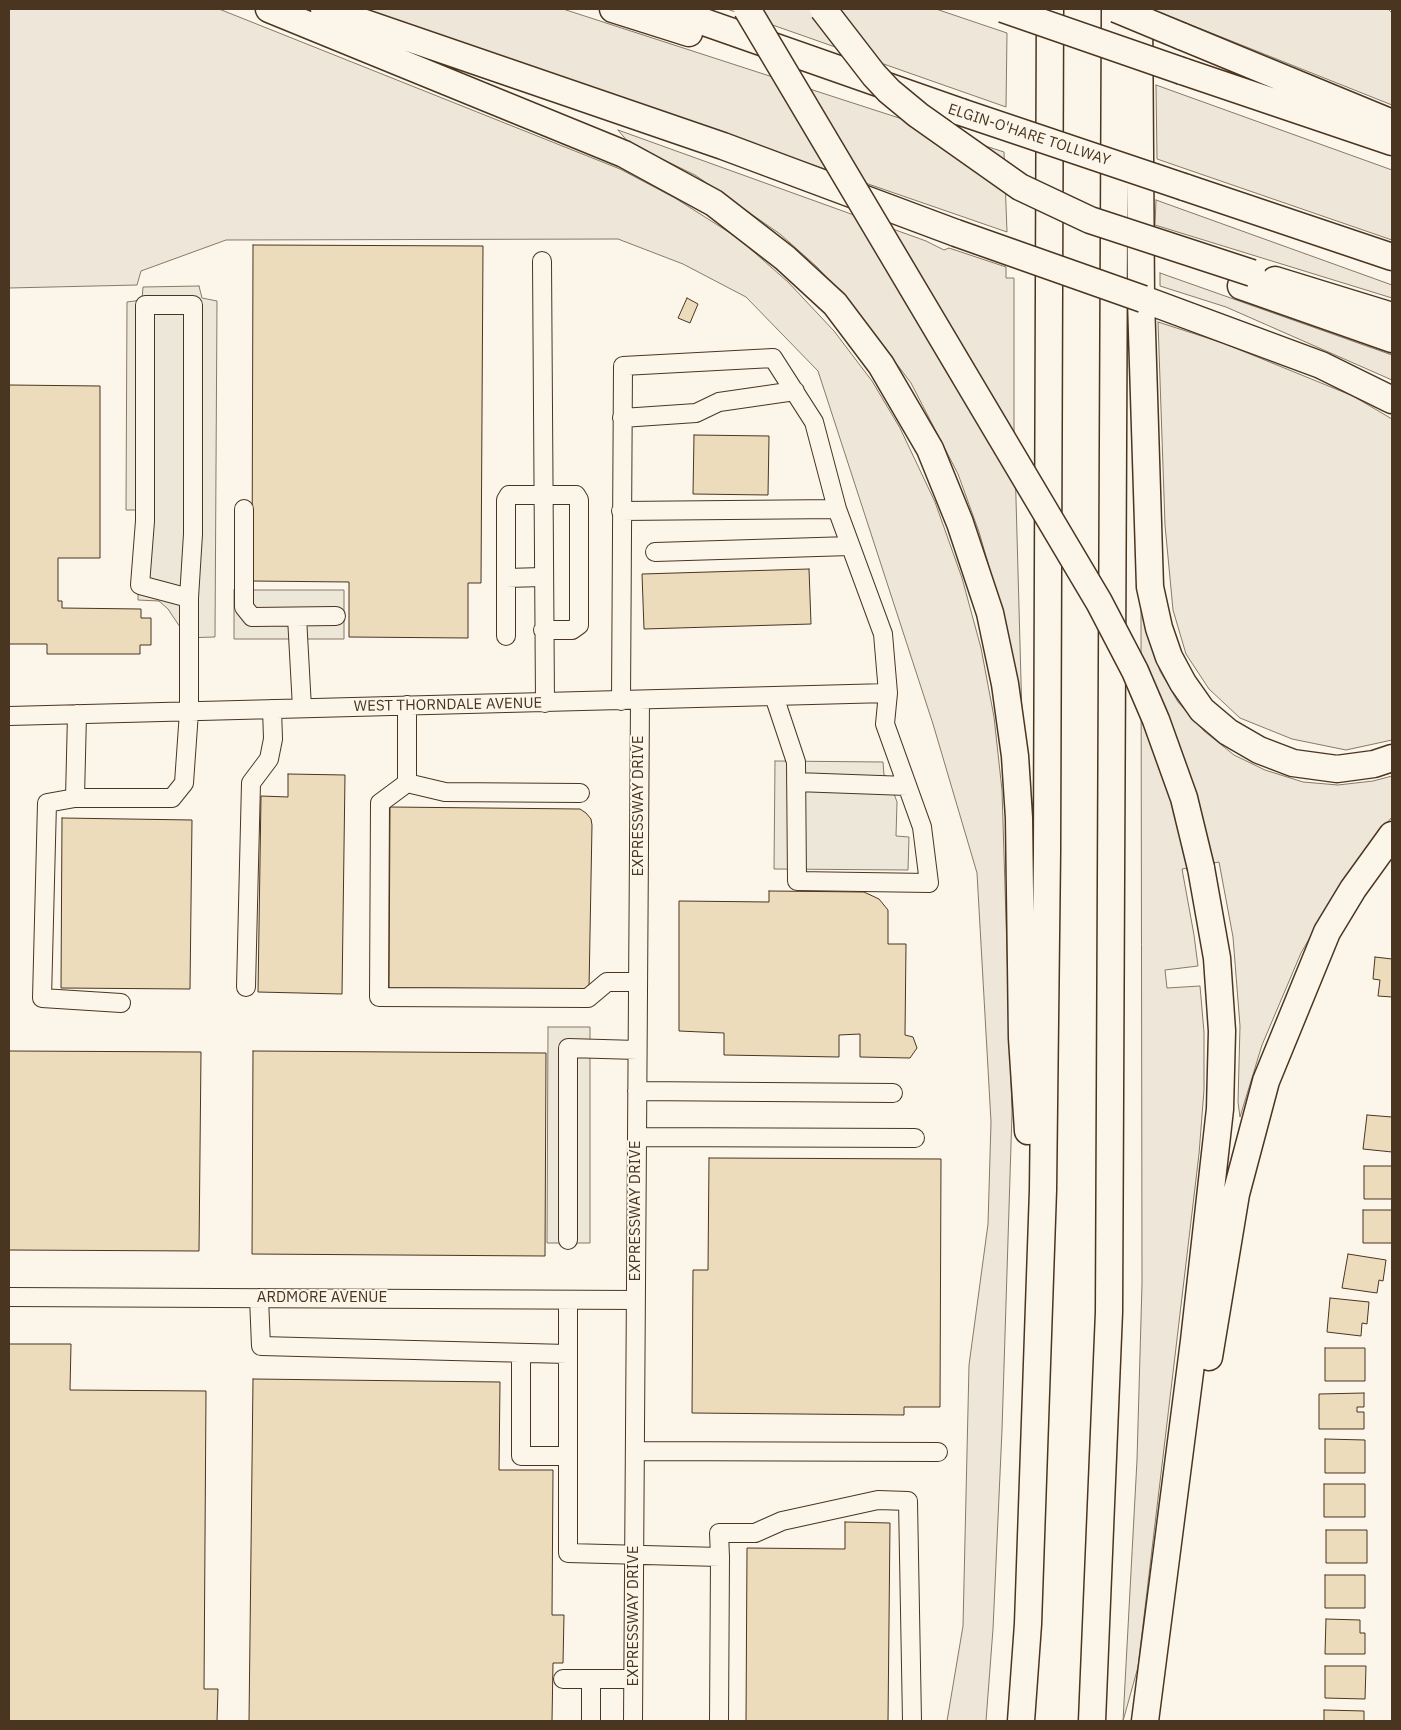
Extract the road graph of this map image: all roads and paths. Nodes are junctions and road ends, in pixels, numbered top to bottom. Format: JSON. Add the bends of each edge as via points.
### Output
{"nodes":[{"id":1,"x":269,"y":9,"type":"edge"},
{"id":2,"x":324,"y":9,"type":"edge"},
{"id":3,"x":613,"y":9,"type":"edge"},
{"id":4,"x":667,"y":9,"type":"edge"},
{"id":5,"x":748,"y":9,"type":"edge"},
{"id":6,"x":823,"y":9,"type":"edge"},
{"id":7,"x":1002,"y":9,"type":"edge"},
{"id":8,"x":1031,"y":9,"type":"edge"},
{"id":9,"x":1050,"y":9,"type":"edge"},
{"id":10,"x":1115,"y":9,"type":"edge"},
{"id":11,"x":1139,"y":9,"type":"edge"},
{"id":12,"x":821,"y":64,"type":"junction"},
{"id":13,"x":1392,"y":123,"type":"edge"},
{"id":14,"x":1392,"y":142,"type":"edge"},
{"id":15,"x":1392,"y":257,"type":"edge"},
{"id":16,"x":542,"y":262,"type":"dead end"},
{"id":17,"x":1247,"y":279,"type":"junction"},
{"id":18,"x":1392,"y":316,"type":"edge"},
{"id":19,"x":1392,"y":339,"type":"edge"},
{"id":20,"x":1048,"y":361,"type":"junction"},
{"id":21,"x":795,"y":392,"type":"junction"},
{"id":22,"x":1392,"y":400,"type":"edge"},
{"id":23,"x":622,"y":418,"type":"junction"},
{"id":24,"x":542,"y":495,"type":"junction"},
{"id":25,"x":244,"y":509,"type":"dead end"},
{"id":26,"x":836,"y":509,"type":"junction"},
{"id":27,"x":621,"y":511,"type":"junction"},
{"id":28,"x":850,"y":546,"type":"junction"},
{"id":29,"x":655,"y":552,"type":"dead end"},
{"id":30,"x":542,"y":577,"type":"junction"},
{"id":31,"x":506,"y":578,"type":"junction"},
{"id":32,"x":189,"y":598,"type":"junction"},
{"id":33,"x":336,"y":616,"type":"dead end"},
{"id":34,"x":297,"y":617,"type":"junction"},
{"id":35,"x":543,"y":630,"type":"junction"},
{"id":36,"x":506,"y":636,"type":"dead end"},
{"id":37,"x":888,"y":692,"type":"junction"},
{"id":38,"x":774,"y":696,"type":"junction"},
{"id":39,"x":621,"y":701,"type":"junction"},
{"id":40,"x":640,"y":701,"type":"junction"},
{"id":41,"x":545,"y":703,"type":"junction"},
{"id":42,"x":407,"y":705,"type":"junction"},
{"id":43,"x":302,"y":708,"type":"junction"},
{"id":44,"x":272,"y":709,"type":"junction"},
{"id":45,"x":189,"y":712,"type":"junction"},
{"id":46,"x":77,"y":714,"type":"junction"},
{"id":47,"x":9,"y":716,"type":"edge"},
{"id":48,"x":1392,"y":758,"type":"edge"},
{"id":49,"x":796,"y":782,"type":"junction"},
{"id":50,"x":407,"y":783,"type":"junction"},
{"id":51,"x":907,"y":786,"type":"junction"},
{"id":52,"x":580,"y":793,"type":"dead end"},
{"id":53,"x":75,"y":798,"type":"junction"},
{"id":54,"x":1392,"y":835,"type":"edge"},
{"id":55,"x":1392,"y":856,"type":"edge"},
{"id":56,"x":1313,"y":968,"type":"junction"},
{"id":57,"x":638,"y":982,"type":"junction"},
{"id":58,"x":246,"y":987,"type":"dead end"},
{"id":59,"x":121,"y":1003,"type":"dead end"},
{"id":60,"x":637,"y":1050,"type":"junction"},
{"id":61,"x":637,"y":1092,"type":"junction"},
{"id":62,"x":893,"y":1093,"type":"dead end"},
{"id":63,"x":637,"y":1137,"type":"junction"},
{"id":64,"x":915,"y":1138,"type":"dead end"},
{"id":65,"x":568,"y":1240,"type":"dead end"},
{"id":66,"x":9,"y":1297,"type":"edge"},
{"id":67,"x":259,"y":1298,"type":"junction"},
{"id":68,"x":568,"y":1300,"type":"junction"},
{"id":69,"x":636,"y":1300,"type":"junction"},
{"id":70,"x":1039,"y":1326,"type":"junction"},
{"id":71,"x":521,"y":1354,"type":"junction"},
{"id":72,"x":567,"y":1354,"type":"junction"},
{"id":73,"x":635,"y":1450,"type":"junction"},
{"id":74,"x":938,"y":1452,"type":"dead end"},
{"id":75,"x":568,"y":1456,"type":"junction"},
{"id":76,"x":634,"y":1554,"type":"junction"},
{"id":77,"x":720,"y":1557,"type":"junction"},
{"id":78,"x":1161,"y":1590,"type":"junction"},
{"id":79,"x":563,"y":1679,"type":"dead end"},
{"id":80,"x":591,"y":1679,"type":"junction"},
{"id":81,"x":633,"y":1679,"type":"junction"},
{"id":82,"x":591,"y":1721,"type":"edge"},
{"id":83,"x":633,"y":1721,"type":"edge"},
{"id":84,"x":719,"y":1721,"type":"edge"},
{"id":85,"x":912,"y":1721,"type":"edge"},
{"id":86,"x":1021,"y":1721,"type":"edge"},
{"id":87,"x":1092,"y":1721,"type":"edge"},
{"id":88,"x":1145,"y":1721,"type":"edge"}],
"edges":[{"from":1,"to":70,"type":"highway","via":[[624,154],[714,203],[785,258],[835,304],[881,364],[930,449],[960,523],[990,613],[1005,684],[1019,818],[1022,1038]]},
{"from":2,"to":22,"type":"highway","bridge":true,"via":[[723,146],[1198,318],[1321,365]]},
{"from":3,"to":12,"type":"highway","via":[[746,51]]},
{"from":4,"to":12,"type":"highway","name":"ELGIN-O'HARE TOLLWAY"},
{"from":5,"to":78,"type":"highway","bridge":true,"via":[[1099,602],[1135,671],[1184,798],[1202,868],[1217,958],[1222,1031],[1220,1109]]},
{"from":6,"to":17,"type":"highway","bridge":true,"via":[[874,75],[918,115],[1020,187],[1090,220]]},
{"from":7,"to":14,"type":"highway","bridge":true},
{"from":8,"to":20,"type":"highway"},
{"from":9,"to":20,"type":"highway"},
{"from":10,"to":13,"type":"highway","bridge":true},
{"from":10,"to":87,"type":"highway","via":[[1109,1312]]},
{"from":11,"to":48,"type":"highway","via":[[1140,300],[1150,587],[1158,628],[1182,683],[1202,710],[1228,732],[1259,750],[1293,763],[1337,769]]},
{"from":12,"to":15,"type":"highway","name":"ELGIN-O'HARE TOLLWAY","bridge":true},
{"from":16,"to":24,"type":"street"},
{"from":17,"to":18,"type":"highway"},
{"from":17,"to":19,"type":"highway"},
{"from":20,"to":70,"type":"highway","via":[[1047,852]]},
{"from":21,"to":23,"type":"street","via":[[719,402],[696,413]]},
{"from":21,"to":23,"type":"street","via":[[773,358],[623,366]]},
{"from":21,"to":26,"type":"street","via":[[814,422]]},
{"from":23,"to":27,"type":"street"},
{"from":24,"to":30,"type":"street"},
{"from":24,"to":31,"type":"street","via":[[510,495],[506,500]]},
{"from":24,"to":35,"type":"street","via":[[576,495],[579,500],[579,625],[572,630]]},
{"from":25,"to":34,"type":"street","via":[[244,606],[252,617]]},
{"from":26,"to":27,"type":"street"},
{"from":26,"to":28,"type":"street"},
{"from":27,"to":39,"type":"street"},
{"from":28,"to":29,"type":"street"},
{"from":28,"to":37,"type":"street","via":[[882,634]]},
{"from":30,"to":31,"type":"street"},
{"from":30,"to":35,"type":"street"},
{"from":31,"to":36,"type":"street"},
{"from":32,"to":32,"type":"street","via":[[193,534],[193,306],[145,305],[145,521],[140,585]]},
{"from":32,"to":45,"type":"street"},
{"from":33,"to":34,"type":"street"},
{"from":34,"to":43,"type":"street"},
{"from":35,"to":41,"type":"street"},
{"from":37,"to":38,"type":"street","name":"WEST THORNDALE AVENUE"},
{"from":37,"to":51,"type":"street","via":[[885,724]]},
{"from":38,"to":40,"type":"street","name":"WEST THORNDALE AVENUE"},
{"from":38,"to":49,"type":"street","via":[[796,762]]},
{"from":39,"to":40,"type":"street","name":"WEST THORNDALE AVENUE"},
{"from":39,"to":41,"type":"street","name":"WEST THORNDALE AVENUE"},
{"from":40,"to":57,"type":"street","name":"EXPRESSWAY DRIVE"},
{"from":41,"to":42,"type":"street","name":"WEST THORNDALE AVENUE"},
{"from":42,"to":43,"type":"street","name":"WEST THORNDALE AVENUE"},
{"from":42,"to":50,"type":"street"},
{"from":43,"to":44,"type":"street","name":"WEST THORNDALE AVENUE"},
{"from":44,"to":45,"type":"street","name":"WEST THORNDALE AVENUE"},
{"from":44,"to":58,"type":"street","via":[[273,739],[269,759],[251,783]]},
{"from":45,"to":46,"type":"street","name":"WEST THORNDALE AVENUE"},
{"from":45,"to":53,"type":"street","via":[[184,783],[172,798]]},
{"from":46,"to":47,"type":"street","name":"WEST THORNDALE AVENUE"},
{"from":46,"to":53,"type":"street"},
{"from":49,"to":51,"type":"street"},
{"from":49,"to":51,"type":"street","via":[[797,881],[929,883],[922,827]]},
{"from":50,"to":52,"type":"street","via":[[446,792]]},
{"from":50,"to":57,"type":"street","via":[[380,803],[379,997],[588,998],[607,982]]},
{"from":53,"to":59,"type":"street","via":[[47,803],[42,998]]},
{"from":54,"to":56,"type":"highway","via":[[1337,915]]},
{"from":55,"to":56,"type":"highway"},
{"from":56,"to":78,"type":"highway","via":[[1266,1081],[1236,1194],[1182,1530]]},
{"from":57,"to":60,"type":"street","name":"EXPRESSWAY DRIVE"},
{"from":60,"to":61,"type":"street","name":"EXPRESSWAY DRIVE"},
{"from":60,"to":65,"type":"street","via":[[568,1048]]},
{"from":61,"to":62,"type":"street"},
{"from":61,"to":63,"type":"street","name":"EXPRESSWAY DRIVE"},
{"from":63,"to":64,"type":"street"},
{"from":63,"to":69,"type":"street","name":"EXPRESSWAY DRIVE"},
{"from":66,"to":67,"type":"street","name":"ARDMORE AVENUE"},
{"from":67,"to":68,"type":"street","name":"ARDMORE AVENUE"},
{"from":67,"to":71,"type":"street","via":[[261,1346]]},
{"from":68,"to":69,"type":"street","name":"ARDMORE AVENUE"},
{"from":68,"to":72,"type":"street"},
{"from":69,"to":73,"type":"street","name":"EXPRESSWAY DRIVE"},
{"from":70,"to":86,"type":"highway","via":[[1028,1624]]},
{"from":71,"to":72,"type":"street"},
{"from":71,"to":75,"type":"street","via":[[521,1456]]},
{"from":72,"to":75,"type":"street"},
{"from":73,"to":74,"type":"street"},
{"from":73,"to":76,"type":"street","name":"EXPRESSWAY DRIVE"},
{"from":75,"to":76,"type":"street","via":[[568,1553]]},
{"from":76,"to":77,"type":"street"},
{"from":76,"to":81,"type":"street","name":"EXPRESSWAY DRIVE"},
{"from":77,"to":84,"type":"street"},
{"from":77,"to":85,"type":"street","via":[[719,1533],[754,1533],[782,1521],[878,1500],[908,1501]]},
{"from":78,"to":88,"type":"highway"},
{"from":79,"to":80,"type":"street"},
{"from":80,"to":81,"type":"street"},
{"from":80,"to":82,"type":"street"},
{"from":81,"to":83,"type":"street","name":"EXPRESSWAY DRIVE"}]}
